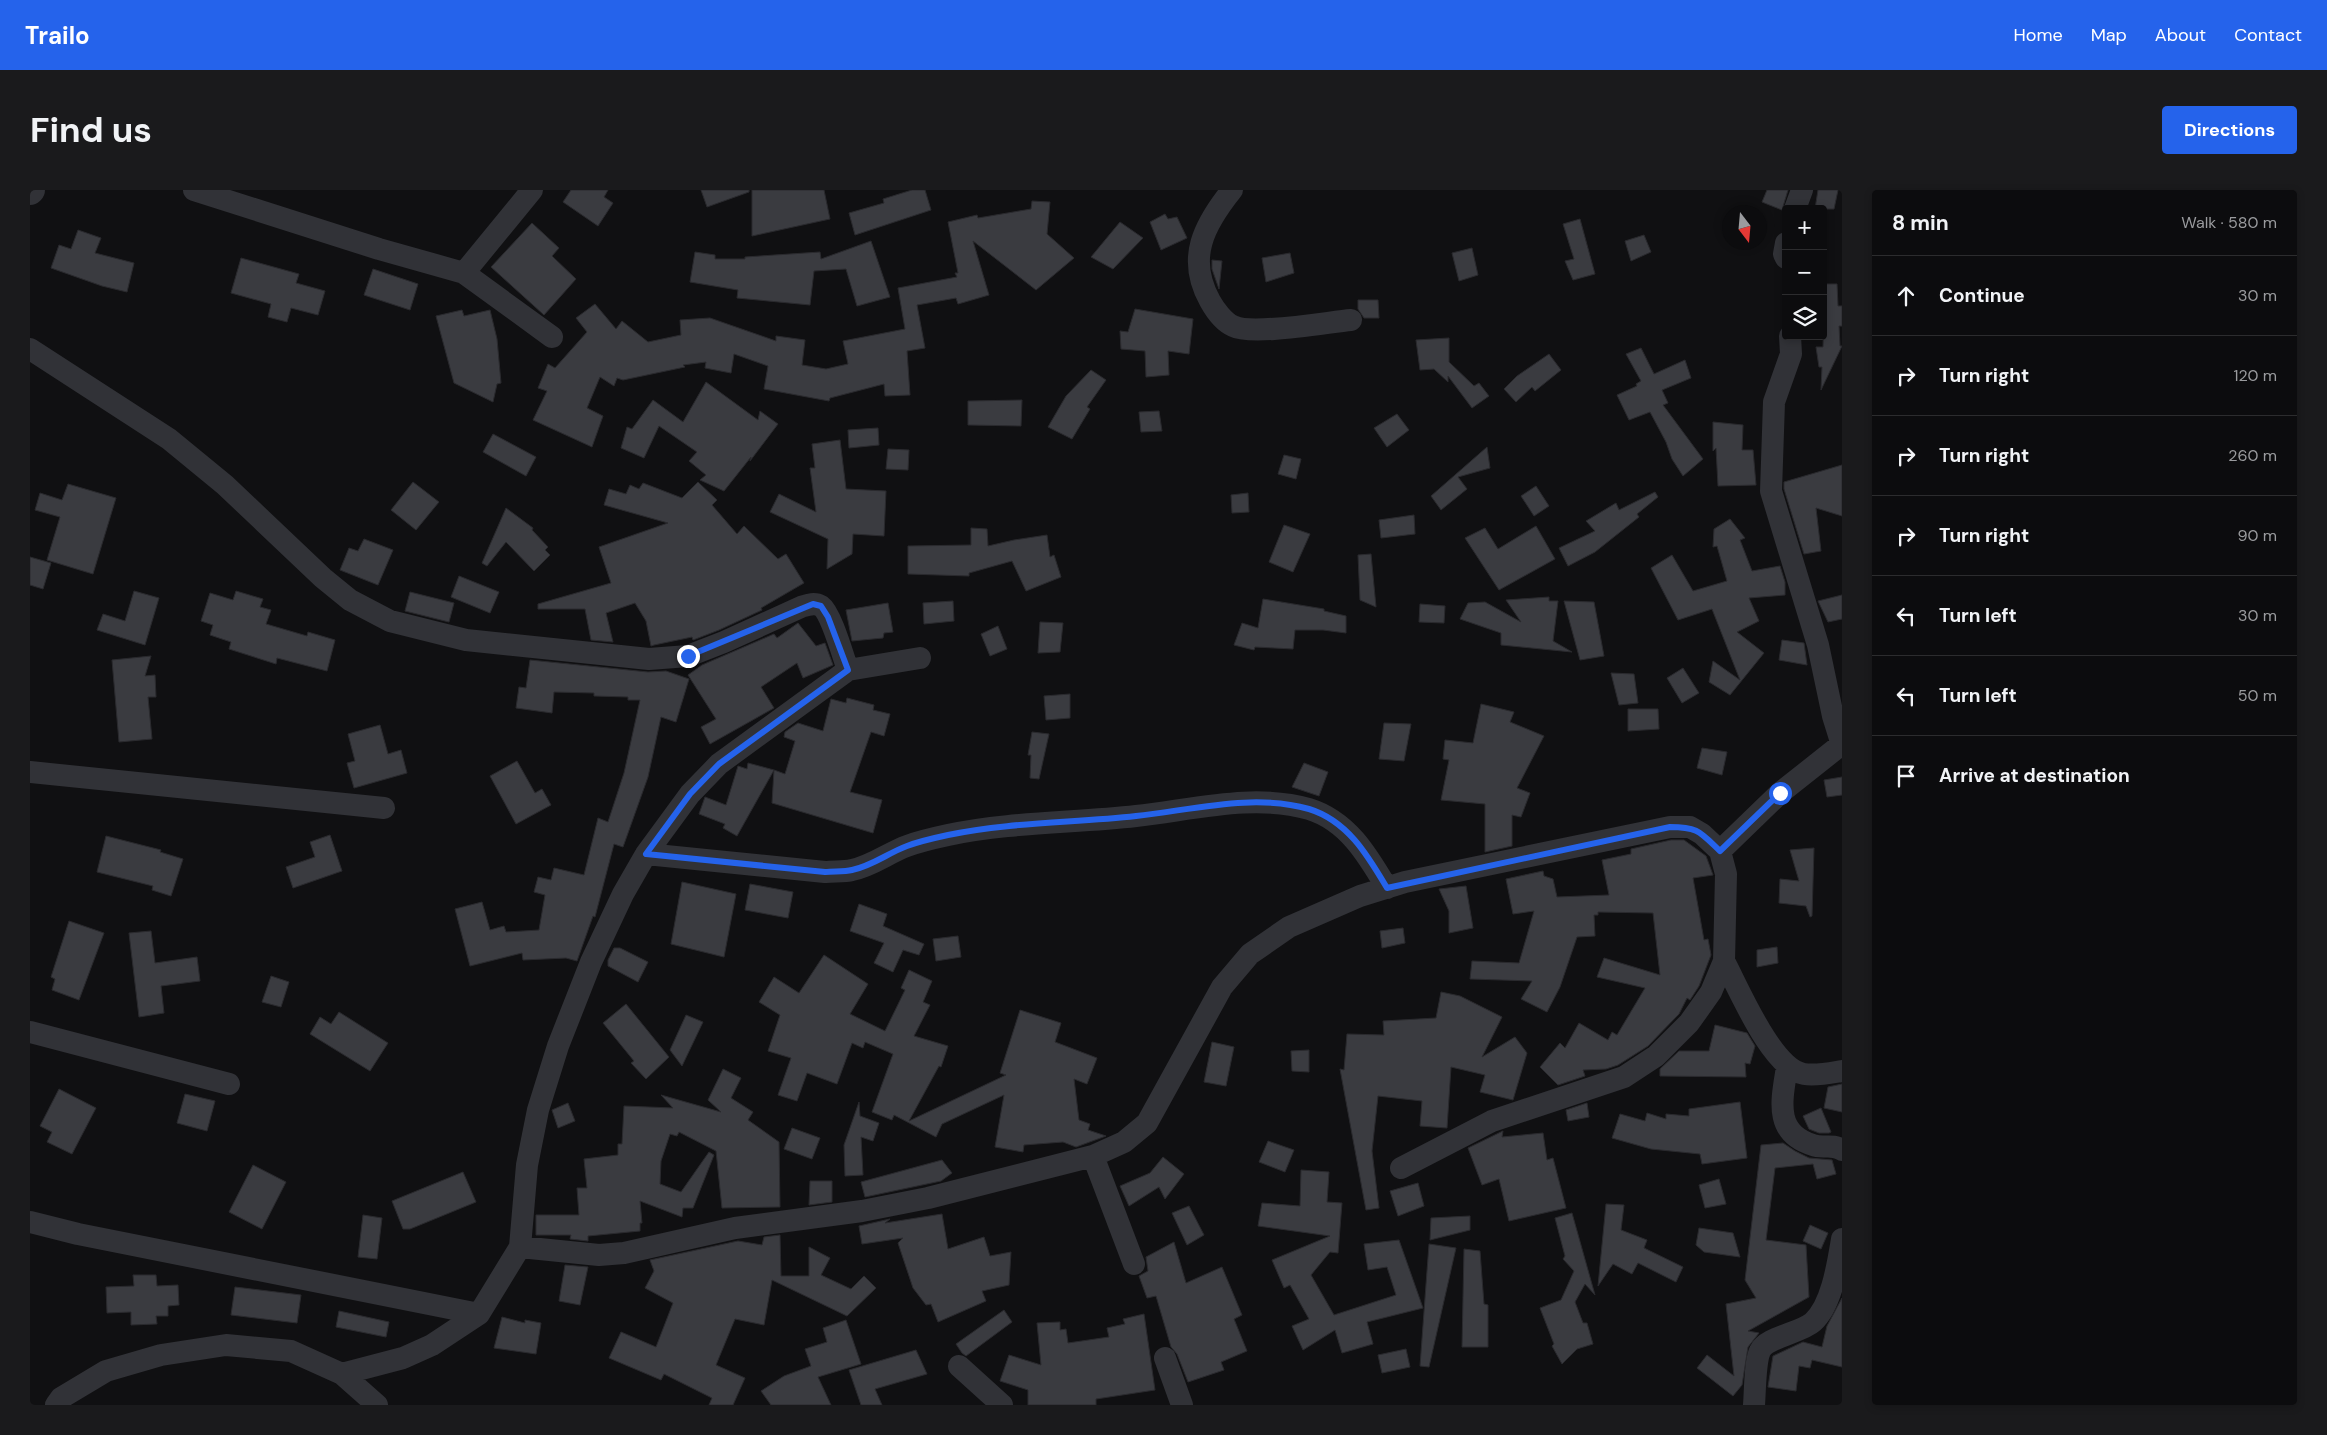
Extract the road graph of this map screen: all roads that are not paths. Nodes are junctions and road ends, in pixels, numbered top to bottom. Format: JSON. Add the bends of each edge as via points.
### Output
{"nodes":[{"id":1,"x":194,"y":190,"type":"edge"},
{"id":2,"x":532,"y":190,"type":"edge"},
{"id":3,"x":1232,"y":190,"type":"edge"},
{"id":4,"x":1802,"y":190,"type":"edge"},
{"id":5,"x":1796,"y":205,"type":"edge"},
{"id":6,"x":464,"y":272,"type":"junction"},
{"id":7,"x":1351,"y":320,"type":"dead end"},
{"id":8,"x":552,"y":337,"type":"dead end"},
{"id":9,"x":1790,"y":340,"type":"edge"},
{"id":10,"x":30,"y":349,"type":"edge"},
{"id":11,"x":920,"y":658,"type":"dead end"},
{"id":12,"x":848,"y":670,"type":"junction"},
{"id":13,"x":1842,"y":745,"type":"edge"},
{"id":14,"x":30,"y":772,"type":"edge"},
{"id":15,"x":384,"y":808,"type":"dead end"},
{"id":16,"x":1720,"y":851,"type":"junction"},
{"id":17,"x":646,"y":854,"type":"junction"},
{"id":18,"x":1387,"y":888,"type":"junction"},
{"id":19,"x":1724,"y":961,"type":"junction"},
{"id":20,"x":30,"y":1032,"type":"edge"},
{"id":21,"x":1787,"y":1067,"type":"junction"},
{"id":22,"x":1842,"y":1071,"type":"edge"},
{"id":23,"x":229,"y":1084,"type":"dead end"},
{"id":24,"x":1842,"y":1150,"type":"edge"},
{"id":25,"x":1093,"y":1156,"type":"junction"},
{"id":26,"x":1401,"y":1168,"type":"dead end"},
{"id":27,"x":30,"y":1222,"type":"edge"},
{"id":28,"x":1842,"y":1238,"type":"edge"},
{"id":29,"x":520,"y":1247,"type":"junction"},
{"id":30,"x":1134,"y":1264,"type":"dead end"},
{"id":31,"x":479,"y":1314,"type":"junction"},
{"id":32,"x":1166,"y":1358,"type":"dead end"},
{"id":33,"x":959,"y":1366,"type":"dead end"},
{"id":34,"x":342,"y":1374,"type":"junction"},
{"id":35,"x":56,"y":1405,"type":"edge"},
{"id":36,"x":377,"y":1405,"type":"edge"},
{"id":37,"x":1002,"y":1405,"type":"edge"},
{"id":38,"x":1182,"y":1405,"type":"edge"},
{"id":39,"x":1754,"y":1405,"type":"edge"}],
"edges":[{"from":1,"to":6,"type":"street","via":[[379,249]]},
{"from":2,"to":6,"type":"street"},
{"from":3,"to":7,"type":"street","via":[[1202,237],[1198,263],[1203,287],[1216,311],[1233,327],[1257,330]]},
{"from":4,"to":5,"type":"street"},
{"from":6,"to":8,"type":"street"},
{"from":9,"to":13,"type":"street","via":[[1791,354],[1774,402],[1771,491],[1818,644],[1832,716]]},
{"from":10,"to":12,"type":"street","via":[[170,438],[343,594],[390,621],[466,640],[650,659],[688,656],[813,604],[821,606],[828,617]]},
{"from":11,"to":12,"type":"street"},
{"from":12,"to":17,"type":"street","via":[[719,764],[690,794]]},
{"from":13,"to":16,"type":"street","via":[[1780,793]]},
{"from":14,"to":15,"type":"street"},
{"from":16,"to":18,"type":"street","via":[[1690,827],[1670,827]]},
{"from":16,"to":19,"type":"street","via":[[1726,874]]},
{"from":17,"to":18,"type":"street","via":[[825,872],[851,870],[876,862],[906,846],[948,835],[1263,802],[1310,809],[1344,827],[1368,856]]},
{"from":17,"to":29,"type":"street","via":[[591,962],[558,1046],[538,1110],[527,1165]]},
{"from":18,"to":25,"type":"street","via":[[1360,896],[1289,927],[1250,954],[1222,987],[1148,1123],[1124,1142]]},
{"from":19,"to":21,"type":"street","via":[[1773,1052]]},
{"from":19,"to":26,"type":"street","via":[[1711,992],[1688,1023],[1656,1056],[1624,1076],[1492,1120]]},
{"from":20,"to":23,"type":"street"},
{"from":21,"to":22,"type":"street","via":[[1804,1074]]},
{"from":21,"to":24,"type":"street","via":[[1781,1105],[1786,1126],[1813,1146],[1834,1145]]},
{"from":25,"to":29,"type":"street","via":[[928,1198],[862,1211],[735,1228],[624,1253],[599,1255]]},
{"from":25,"to":30,"type":"street"},
{"from":27,"to":31,"type":"street"},
{"from":28,"to":39,"type":"street","via":[[1838,1264],[1820,1313],[1813,1322],[1768,1342],[1760,1351]]},
{"from":29,"to":31,"type":"street"},
{"from":31,"to":34,"type":"street","via":[[403,1358]]},
{"from":32,"to":38,"type":"street"},
{"from":33,"to":37,"type":"street"},
{"from":34,"to":35,"type":"street","via":[[291,1351],[226,1345],[161,1355],[106,1371],[61,1398]]},
{"from":34,"to":36,"type":"street"}]}
